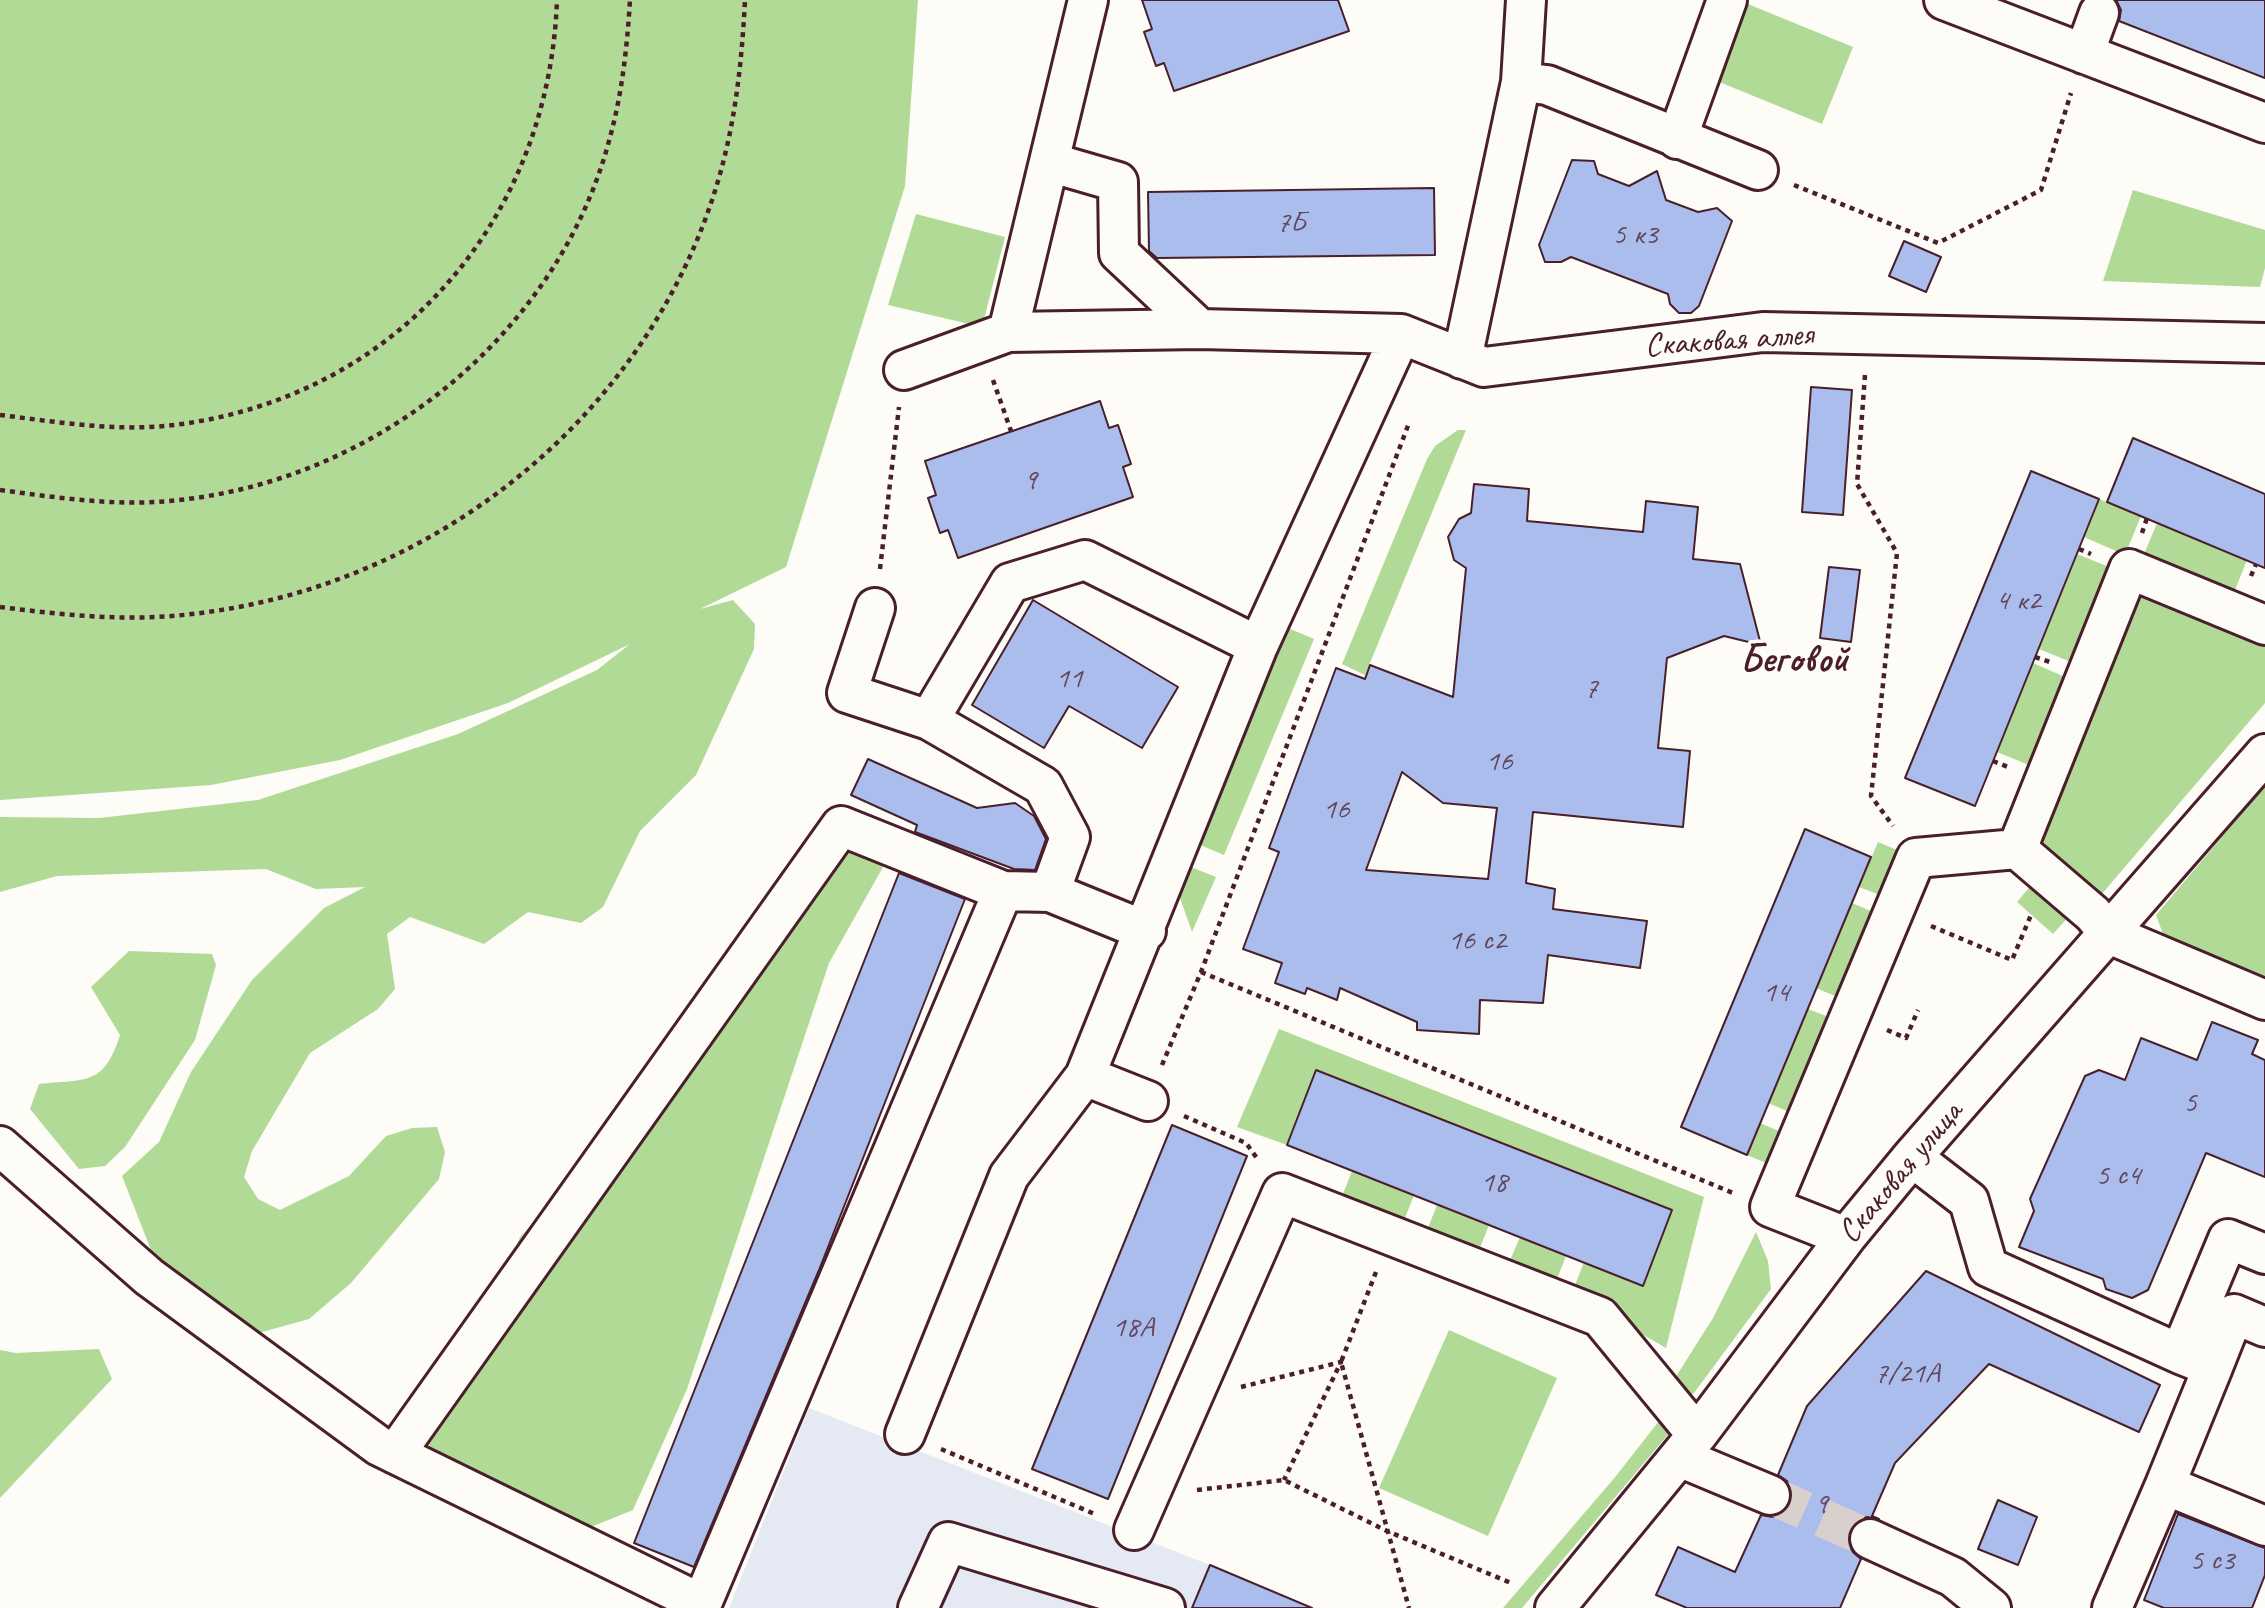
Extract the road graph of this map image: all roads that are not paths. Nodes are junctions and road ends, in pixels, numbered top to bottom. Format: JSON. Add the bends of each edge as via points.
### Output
{"nodes":[{"id":1,"x":1088,"y":0,"type":"edge"},
{"id":2,"x":1526,"y":0,"type":"edge"},
{"id":3,"x":1727,"y":0,"type":"edge"},
{"id":4,"x":1944,"y":0,"type":"edge"},
{"id":5,"x":2099,"y":13,"type":"dead end"},
{"id":6,"x":2084,"y":54,"type":"junction"},
{"id":7,"x":1521,"y":82,"type":"junction"},
{"id":8,"x":2265,"y":123,"type":"edge"},
{"id":9,"x":1677,"y":139,"type":"junction"},
{"id":10,"x":1049,"y":162,"type":"junction"},
{"id":11,"x":1758,"y":170,"type":"road end"},
{"id":12,"x":1200,"y":329,"type":"junction"},
{"id":13,"x":1401,"y":334,"type":"junction"},
{"id":14,"x":994,"y":338,"type":"junction"},
{"id":15,"x":2265,"y":343,"type":"edge"},
{"id":16,"x":1462,"y":359,"type":"junction"},
{"id":17,"x":904,"y":370,"type":"road end"},
{"id":18,"x":875,"y":608,"type":"road end"},
{"id":19,"x":2265,"y":625,"type":"edge"},
{"id":20,"x":1258,"y":646,"type":"junction"},
{"id":21,"x":929,"y":720,"type":"junction"},
{"id":22,"x":2265,"y":754,"type":"edge"},
{"id":23,"x":2017,"y":849,"type":"junction"},
{"id":24,"x":1003,"y":891,"type":"junction"},
{"id":25,"x":1050,"y":892,"type":"junction"},
{"id":26,"x":1146,"y":931,"type":"junction"},
{"id":27,"x":2109,"y":934,"type":"junction"},
{"id":28,"x":2265,"y":1000,"type":"edge"},
{"id":29,"x":1085,"y":1076,"type":"junction"},
{"id":30,"x":1147,"y":1101,"type":"road end"},
{"id":31,"x":0,"y":1146,"type":"edge"},
{"id":32,"x":1912,"y":1157,"type":"junction"},
{"id":33,"x":1846,"y":1237,"type":"junction"},
{"id":34,"x":2265,"y":1254,"type":"edge"},
{"id":35,"x":2265,"y":1327,"type":"edge"},
{"id":36,"x":2196,"y":1361,"type":"junction"},
{"id":37,"x":905,"y":1434,"type":"road end"},
{"id":38,"x":1688,"y":1446,"type":"junction"},
{"id":39,"x":395,"y":1454,"type":"junction"},
{"id":40,"x":2165,"y":1485,"type":"junction"},
{"id":41,"x":1769,"y":1495,"type":"tunnel mouth"},
{"id":42,"x":2265,"y":1526,"type":"edge"},
{"id":43,"x":1134,"y":1530,"type":"road end"},
{"id":44,"x":1870,"y":1539,"type":"tunnel mouth"},
{"id":45,"x":701,"y":1606,"type":"edge"},
{"id":46,"x":919,"y":1608,"type":"edge"},
{"id":47,"x":1165,"y":1608,"type":"edge"},
{"id":48,"x":1556,"y":1608,"type":"edge"},
{"id":49,"x":1991,"y":1608,"type":"edge"},
{"id":50,"x":2112,"y":1608,"type":"edge"}],
"edges":[{"from":1,"to":10,"type":"street"},
{"from":2,"to":7,"type":"street"},
{"from":3,"to":9,"type":"street"},
{"from":4,"to":6,"type":"street"},
{"from":5,"to":6,"type":"street"},
{"from":6,"to":8,"type":"street"},
{"from":7,"to":9,"type":"street","via":[[1547,85]]},
{"from":7,"to":16,"type":"street"},
{"from":9,"to":11,"type":"street"},
{"from":10,"to":12,"type":"street","via":[[1118,182],[1119,253]]},
{"from":10,"to":14,"type":"street"},
{"from":12,"to":13,"type":"street","name":"Скаковая аллея"},
{"from":12,"to":14,"type":"street","name":"Скаковая аллея"},
{"from":13,"to":16,"type":"street","name":"Скаковая аллея"},
{"from":13,"to":20,"type":"street"},
{"from":14,"to":17,"type":"street","name":"Скаковая аллея"},
{"from":15,"to":16,"type":"street","name":"Скаковая аллея","via":[[1763,332],[1484,367]]},
{"from":18,"to":21,"type":"street","via":[[847,693]]},
{"from":19,"to":23,"type":"street","via":[[2129,569]]},
{"from":20,"to":21,"type":"street","via":[[1085,560],[1010,583]]},
{"from":20,"to":26,"type":"street"},
{"from":21,"to":25,"type":"street","via":[[1043,786],[1070,837]]},
{"from":22,"to":27,"type":"street","name":"Скаковая улица"},
{"from":23,"to":27,"type":"street","via":[[2093,914]]},
{"from":23,"to":33,"type":"street","via":[[1916,858],[1770,1207]]},
{"from":24,"to":25,"type":"street"},
{"from":24,"to":39,"type":"street","via":[[841,826]]},
{"from":24,"to":45,"type":"street"},
{"from":25,"to":26,"type":"street"},
{"from":26,"to":29,"type":"street"},
{"from":27,"to":28,"type":"street"},
{"from":27,"to":32,"type":"street","name":"Скаковая улица"},
{"from":29,"to":30,"type":"street"},
{"from":29,"to":37,"type":"street","via":[[1009,1176]]},
{"from":31,"to":39,"type":"street","via":[[149,1277]]},
{"from":32,"to":33,"type":"street","name":"Скаковая улица"},
{"from":32,"to":36,"type":"street","via":[[1969,1201],[1988,1267]]},
{"from":33,"to":38,"type":"street","name":"Скаковая улица"},
{"from":34,"to":36,"type":"street","via":[[2228,1239]]},
{"from":35,"to":36,"type":"street","via":[[2235,1314]]},
{"from":36,"to":40,"type":"street"},
{"from":38,"to":41,"type":"street"},
{"from":38,"to":43,"type":"street","via":[[1600,1317],[1282,1193]]},
{"from":38,"to":48,"type":"street","name":"Скаковая улица"},
{"from":39,"to":45,"type":"street"},
{"from":40,"to":42,"type":"street"},
{"from":40,"to":50,"type":"street"},
{"from":44,"to":49,"type":"street","via":[[1953,1577]]},
{"from":46,"to":47,"type":"street","via":[[947,1542]]}]}
